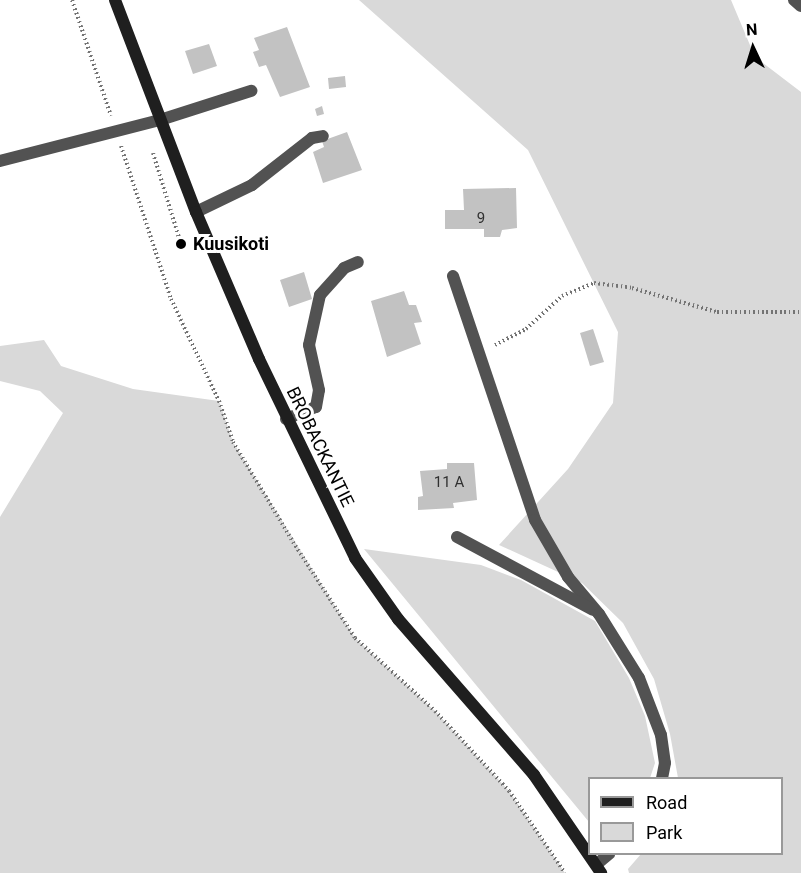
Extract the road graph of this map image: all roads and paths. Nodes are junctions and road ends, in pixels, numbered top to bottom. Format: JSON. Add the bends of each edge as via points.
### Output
{"nodes":[{"id":1,"x":72,"y":0,"type":"edge"},
{"id":2,"x":115,"y":0,"type":"edge"},
{"id":3,"x":794,"y":0,"type":"edge"},
{"id":4,"x":801,"y":6,"type":"edge"},
{"id":5,"x":251,"y":91,"type":"dead end"},
{"id":6,"x":160,"y":120,"type":"junction"},
{"id":7,"x":146,"y":123,"type":"junction"},
{"id":8,"x":117,"y":131,"type":"junction"},
{"id":9,"x":323,"y":136,"type":"dead end"},
{"id":10,"x":0,"y":161,"type":"edge"},
{"id":11,"x":196,"y":212,"type":"junction"},
{"id":12,"x":181,"y":244,"type":"dead end"},
{"id":13,"x":358,"y":262,"type":"dead end"},
{"id":14,"x":453,"y":276,"type":"dead end"},
{"id":15,"x":801,"y":312,"type":"edge"},
{"id":16,"x":479,"y":352,"type":"junction"},
{"id":17,"x":286,"y":419,"type":"junction"},
{"id":18,"x":457,"y":537,"type":"dead end"},
{"id":19,"x":599,"y":614,"type":"junction"},
{"id":20,"x":662,"y":777,"type":"edge"},
{"id":21,"x":588,"y":852,"type":"edge"},
{"id":22,"x":590,"y":855,"type":"edge"},
{"id":23,"x":608,"y":855,"type":"edge"},
{"id":24,"x":599,"y":868,"type":"edge"},
{"id":25,"x":565,"y":873,"type":"edge"}],
"edges":[{"from":1,"to":8,"type":"path"},
{"from":2,"to":6,"type":"street","name":"BROBACKANTIE"},
{"from":3,"to":4,"type":"street"},
{"from":5,"to":6,"type":"street"},
{"from":6,"to":7,"type":"street"},
{"from":6,"to":11,"type":"street","name":"BROBACKANTIE"},
{"from":7,"to":8,"type":"street"},
{"from":7,"to":12,"type":"path","via":[[168,212]]},
{"from":8,"to":10,"type":"street"},
{"from":8,"to":25,"type":"path","via":[[171,298],[219,400],[233,442],[287,532],[355,638],[435,711],[508,791]]},
{"from":9,"to":11,"type":"street","via":[[312,138],[252,185]]},
{"from":11,"to":17,"type":"street","name":"BROBACKANTIE"},
{"from":13,"to":17,"type":"street","via":[[344,268],[320,295],[309,345],[319,390],[316,407]]},
{"from":14,"to":16,"type":"street"},
{"from":15,"to":16,"type":"path","via":[[717,312],[632,288],[594,283],[562,296],[526,329]]},
{"from":16,"to":19,"type":"street","via":[[535,520],[568,576]]},
{"from":17,"to":21,"type":"street","name":"BROBACKANTIE","via":[[355,558],[398,619],[534,775]]},
{"from":18,"to":19,"type":"street"},
{"from":19,"to":20,"type":"street","via":[[639,678],[661,735],[665,763]]},
{"from":22,"to":24,"type":"street","name":"BROBACKANTIE"},
{"from":23,"to":24,"type":"street"}]}
